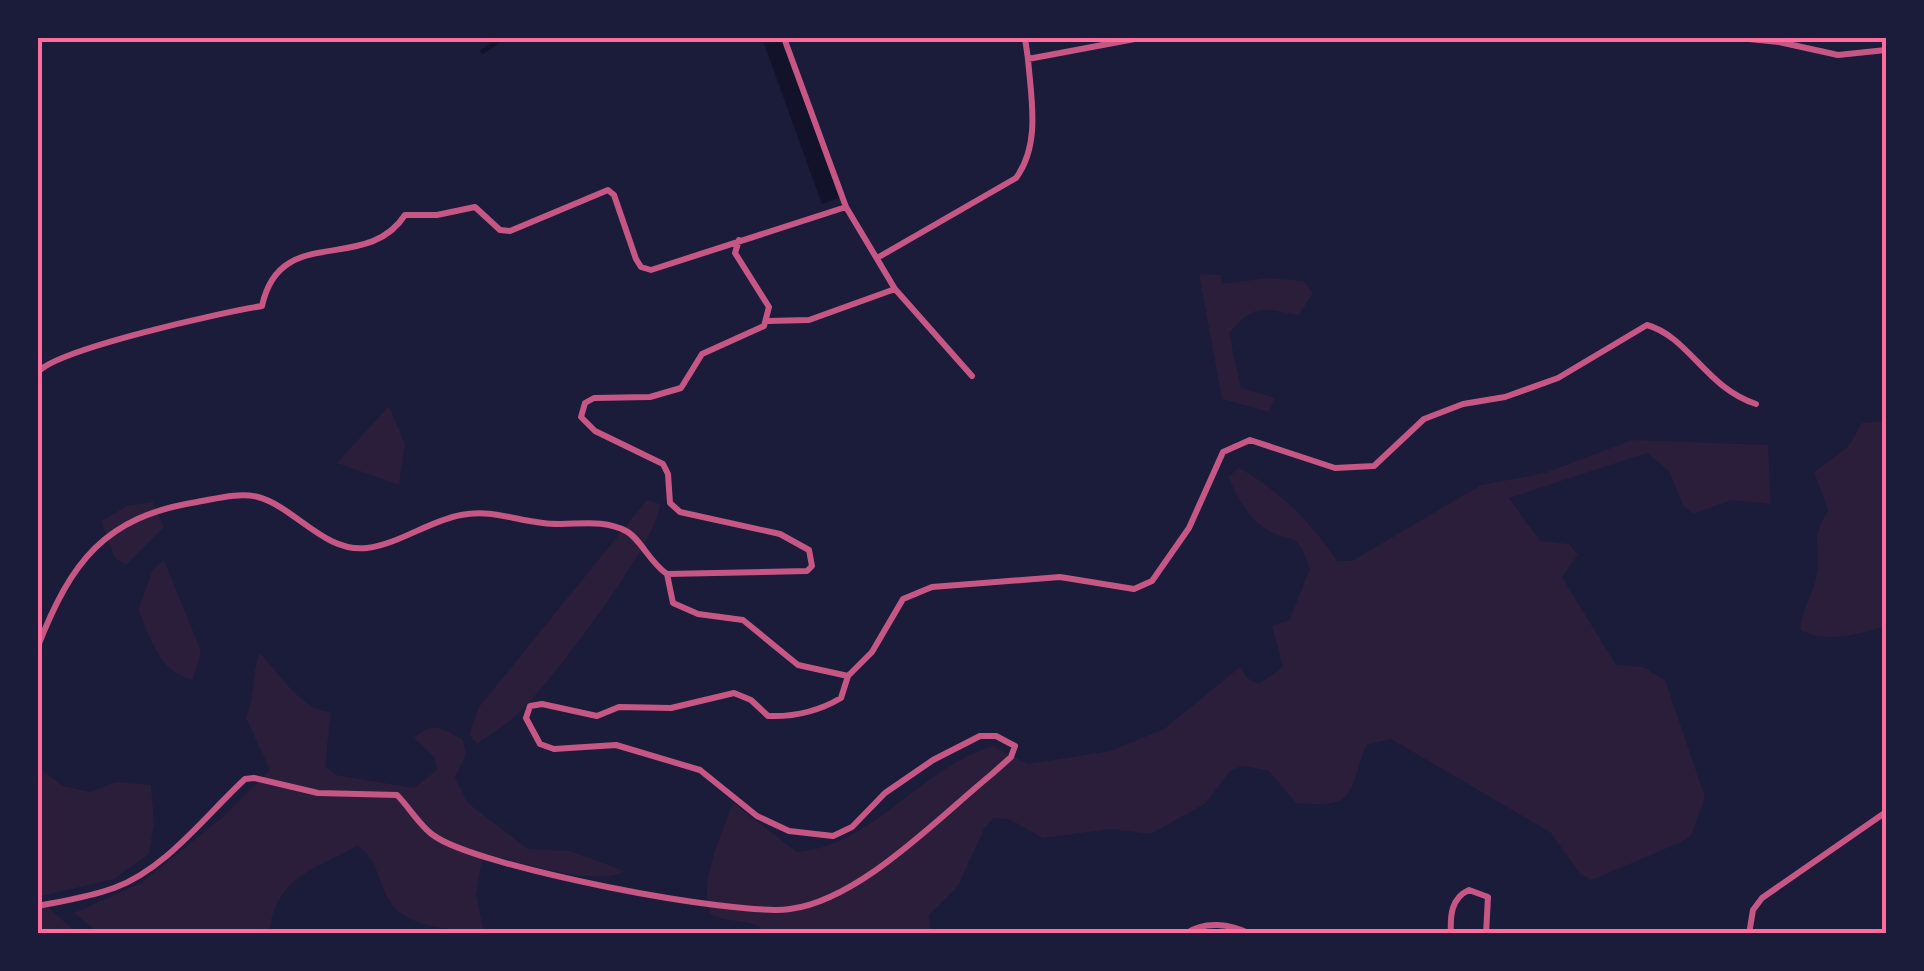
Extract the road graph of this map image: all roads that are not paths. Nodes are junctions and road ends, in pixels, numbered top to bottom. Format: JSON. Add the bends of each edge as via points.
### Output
{"nodes":[{"id":1,"x":784,"y":38,"type":"edge"},
{"id":2,"x":1025,"y":38,"type":"edge"},
{"id":3,"x":1140,"y":38,"type":"edge"},
{"id":4,"x":1262,"y":38,"type":"edge"},
{"id":5,"x":1276,"y":38,"type":"edge"},
{"id":6,"x":1424,"y":38,"type":"edge"},
{"id":7,"x":1521,"y":38,"type":"edge"},
{"id":8,"x":1739,"y":38,"type":"edge"},
{"id":9,"x":1749,"y":38,"type":"edge"},
{"id":10,"x":1805,"y":38,"type":"edge"},
{"id":11,"x":1779,"y":42,"type":"junction"},
{"id":12,"x":1886,"y":50,"type":"edge"},
{"id":13,"x":1028,"y":59,"type":"junction"},
{"id":14,"x":846,"y":207,"type":"junction"},
{"id":15,"x":739,"y":240,"type":"junction"},
{"id":16,"x":877,"y":258,"type":"junction"},
{"id":17,"x":894,"y":289,"type":"junction"},
{"id":18,"x":768,"y":321,"type":"junction"},
{"id":19,"x":38,"y":372,"type":"edge"},
{"id":20,"x":972,"y":376,"type":"dead end"},
{"id":21,"x":1756,"y":404,"type":"dead end"},
{"id":22,"x":666,"y":574,"type":"junction"},
{"id":23,"x":38,"y":646,"type":"edge"},
{"id":24,"x":848,"y":676,"type":"junction"},
{"id":25,"x":1886,"y":812,"type":"edge"},
{"id":26,"x":38,"y":906,"type":"edge"},
{"id":27,"x":1185,"y":934,"type":"edge"},
{"id":28,"x":1251,"y":934,"type":"edge"},
{"id":29,"x":1451,"y":934,"type":"edge"},
{"id":30,"x":1486,"y":934,"type":"edge"},
{"id":31,"x":1749,"y":934,"type":"edge"}],
"edges":[{"from":1,"to":14,"type":"street"},
{"from":2,"to":13,"type":"street"},
{"from":3,"to":13,"type":"street"},
{"from":4,"to":5,"type":"street"},
{"from":6,"to":7,"type":"street"},
{"from":8,"to":9,"type":"street"},
{"from":9,"to":11,"type":"street"},
{"from":10,"to":11,"type":"street"},
{"from":11,"to":12,"type":"street","via":[[1838,55]]},
{"from":13,"to":16,"type":"street","via":[[1033,124],[1027,160],[1016,178]]},
{"from":14,"to":15,"type":"street"},
{"from":14,"to":16,"type":"street"},
{"from":15,"to":18,"type":"street","via":[[735,254],[769,307]]},
{"from":15,"to":19,"type":"street","via":[[646,270],[608,190],[510,231],[474,207],[405,215],[393,234],[376,242],[283,265],[268,278],[262,306],[66,353]]},
{"from":16,"to":17,"type":"street"},
{"from":17,"to":18,"type":"street","via":[[808,320]]},
{"from":17,"to":20,"type":"street"},
{"from":18,"to":22,"type":"street","via":[[702,354],[681,388],[585,403],[581,417],[595,431],[662,464],[670,503],[680,512],[780,534],[812,555],[808,571]]},
{"from":21,"to":24,"type":"street","via":[[1724,390],[1663,330],[1647,326],[1558,378],[1424,419],[1374,466],[1335,468],[1250,440],[1223,452],[1190,528],[1152,581],[1134,589],[1060,577],[932,587],[903,599],[872,652]]},
{"from":22,"to":23,"type":"street","via":[[630,532],[607,524],[462,514],[367,548],[308,529],[258,497],[227,497],[132,518],[117,529],[68,580]]},
{"from":22,"to":24,"type":"street","via":[[673,603],[743,620],[798,665]]},
{"from":24,"to":26,"type":"street","via":[[841,698],[790,717],[768,716],[734,693],[671,708],[619,707],[597,716],[542,704],[530,706],[526,718],[540,744],[616,745],[700,770],[757,816],[789,832],[833,836],[852,828],[885,793],[933,760],[980,736],[1015,746],[1012,757],[856,883],[790,910],[547,874],[433,836],[397,796],[318,793],[254,778],[132,879]]},
{"from":25,"to":31,"type":"street","via":[[1762,898]]},
{"from":27,"to":28,"type":"street","via":[[1197,925],[1234,926]]},
{"from":29,"to":30,"type":"street","via":[[1450,913],[1468,890],[1488,897]]}]}
